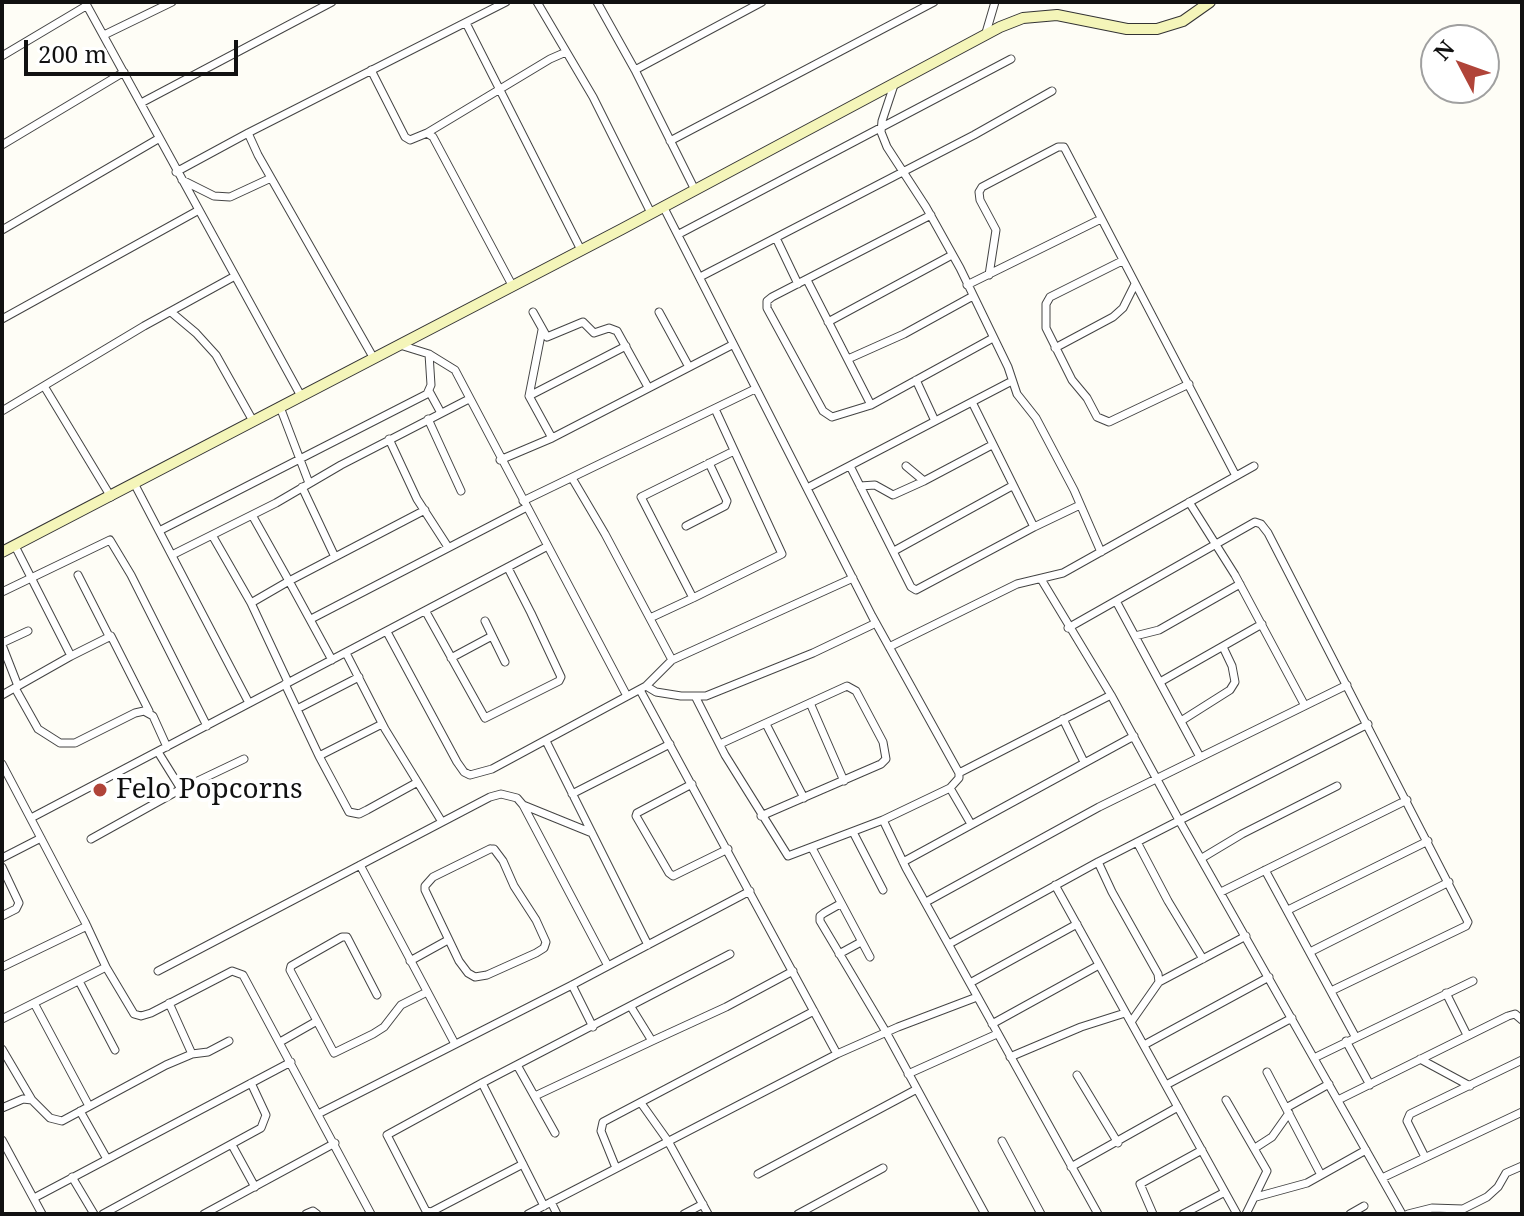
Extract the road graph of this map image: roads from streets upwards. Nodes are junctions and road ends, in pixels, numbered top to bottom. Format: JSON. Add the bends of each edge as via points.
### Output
{"nodes":[{"id":1,"x":172,"y":2,"type":"edge"},
{"id":2,"x":332,"y":2,"type":"edge"},
{"id":3,"x":506,"y":2,"type":"edge"},
{"id":4,"x":537,"y":2,"type":"edge"},
{"id":5,"x":762,"y":2,"type":"edge"},
{"id":6,"x":934,"y":2,"type":"edge"},
{"id":7,"x":995,"y":2,"type":"edge"},
{"id":8,"x":1210,"y":2,"type":"edge"},
{"id":9,"x":599,"y":3,"type":"edge"},
{"id":10,"x":86,"y":4,"type":"edge"},
{"id":11,"x":466,"y":23,"type":"junction"},
{"id":12,"x":104,"y":35,"type":"junction"},
{"id":13,"x":985,"y":36,"type":"junction"},
{"id":14,"x":566,"y":52,"type":"junction"},
{"id":15,"x":2,"y":56,"type":"edge"},
{"id":16,"x":1011,"y":59,"type":"dead end"},
{"id":17,"x":371,"y":70,"type":"junction"},
{"id":18,"x":635,"y":70,"type":"junction"},
{"id":19,"x":124,"y":72,"type":"junction"},
{"id":20,"x":894,"y":85,"type":"junction"},
{"id":21,"x":500,"y":90,"type":"junction"},
{"id":22,"x":1052,"y":91,"type":"dead end"},
{"id":23,"x":141,"y":103,"type":"junction"},
{"id":24,"x":881,"y":127,"type":"junction"},
{"id":25,"x":248,"y":133,"type":"junction"},
{"id":26,"x":427,"y":133,"type":"junction"},
{"id":27,"x":158,"y":139,"type":"junction"},
{"id":28,"x":670,"y":141,"type":"junction"},
{"id":29,"x":2,"y":145,"type":"edge"},
{"id":30,"x":903,"y":171,"type":"junction"},
{"id":31,"x":178,"y":176,"type":"junction"},
{"id":32,"x":271,"y":178,"type":"junction"},
{"id":33,"x":695,"y":190,"type":"junction"},
{"id":34,"x":663,"y":206,"type":"junction"},
{"id":35,"x":199,"y":210,"type":"junction"},
{"id":36,"x":651,"y":213,"type":"junction"},
{"id":37,"x":931,"y":215,"type":"junction"},
{"id":38,"x":1101,"y":219,"type":"junction"},
{"id":39,"x":2,"y":230,"type":"edge"},
{"id":40,"x":679,"y":234,"type":"junction"},
{"id":41,"x":776,"y":238,"type":"junction"},
{"id":42,"x":581,"y":250,"type":"junction"},
{"id":43,"x":952,"y":255,"type":"junction"},
{"id":44,"x":1122,"y":261,"type":"junction"},
{"id":45,"x":989,"y":275,"type":"junction"},
{"id":46,"x":235,"y":276,"type":"junction"},
{"id":47,"x":700,"y":277,"type":"junction"},
{"id":48,"x":807,"y":280,"type":"junction"},
{"id":49,"x":798,"y":284,"type":"junction"},
{"id":50,"x":1135,"y":284,"type":"junction"},
{"id":51,"x":512,"y":285,"type":"junction"},
{"id":52,"x":967,"y":285,"type":"junction"},
{"id":53,"x":973,"y":296,"type":"junction"},
{"id":54,"x":171,"y":312,"type":"junction"},
{"id":55,"x":533,"y":312,"type":"dead end"},
{"id":56,"x":659,"y":312,"type":"dead end"},
{"id":57,"x":2,"y":319,"type":"edge"},
{"id":58,"x":828,"y":322,"type":"junction"},
{"id":59,"x":542,"y":330,"type":"junction"},
{"id":60,"x":993,"y":338,"type":"junction"},
{"id":61,"x":398,"y":345,"type":"junction"},
{"id":62,"x":732,"y":345,"type":"junction"},
{"id":63,"x":626,"y":346,"type":"junction"},
{"id":64,"x":1055,"y":348,"type":"junction"},
{"id":65,"x":429,"y":354,"type":"junction"},
{"id":66,"x":373,"y":357,"type":"junction"},
{"id":67,"x":848,"y":359,"type":"junction"},
{"id":68,"x":689,"y":367,"type":"junction"},
{"id":69,"x":916,"y":380,"type":"junction"},
{"id":70,"x":1012,"y":381,"type":"junction"},
{"id":71,"x":1189,"y":384,"type":"junction"},
{"id":72,"x":44,"y":386,"type":"junction"},
{"id":73,"x":648,"y":387,"type":"junction"},
{"id":74,"x":755,"y":389,"type":"junction"},
{"id":75,"x":429,"y":391,"type":"junction"},
{"id":76,"x":301,"y":396,"type":"junction"},
{"id":77,"x":529,"y":396,"type":"junction"},
{"id":78,"x":469,"y":399,"type":"junction"},
{"id":79,"x":972,"y":402,"type":"junction"},
{"id":80,"x":871,"y":405,"type":"junction"},
{"id":81,"x":280,"y":407,"type":"junction"},
{"id":82,"x":715,"y":409,"type":"junction"},
{"id":83,"x":2,"y":411,"type":"edge"},
{"id":84,"x":441,"y":413,"type":"junction"},
{"id":85,"x":428,"y":419,"type":"junction"},
{"id":86,"x":253,"y":421,"type":"junction"},
{"id":87,"x":935,"y":421,"type":"junction"},
{"id":88,"x":552,"y":438,"type":"junction"},
{"id":89,"x":389,"y":439,"type":"junction"},
{"id":90,"x":992,"y":445,"type":"junction"},
{"id":91,"x":734,"y":451,"type":"junction"},
{"id":92,"x":301,"y":459,"type":"junction"},
{"id":93,"x":500,"y":460,"type":"junction"},
{"id":94,"x":709,"y":463,"type":"junction"},
{"id":95,"x":850,"y":466,"type":"junction"},
{"id":96,"x":906,"y":466,"type":"dead end"},
{"id":97,"x":1254,"y":466,"type":"dead end"},
{"id":98,"x":1236,"y":476,"type":"junction"},
{"id":99,"x":572,"y":478,"type":"junction"},
{"id":100,"x":924,"y":481,"type":"junction"},
{"id":101,"x":135,"y":485,"type":"junction"},
{"id":102,"x":306,"y":485,"type":"junction"},
{"id":103,"x":860,"y":486,"type":"junction"},
{"id":104,"x":1012,"y":486,"type":"junction"},
{"id":105,"x":807,"y":488,"type":"junction"},
{"id":106,"x":461,"y":491,"type":"dead end"},
{"id":107,"x":111,"y":497,"type":"junction"},
{"id":108,"x":1189,"y":502,"type":"junction"},
{"id":109,"x":525,"y":504,"type":"junction"},
{"id":110,"x":1080,"y":505,"type":"junction"},
{"id":111,"x":425,"y":510,"type":"junction"},
{"id":112,"x":252,"y":515,"type":"junction"},
{"id":113,"x":686,"y":526,"type":"dead end"},
{"id":114,"x":1034,"y":527,"type":"junction"},
{"id":115,"x":159,"y":531,"type":"junction"},
{"id":116,"x":212,"y":535,"type":"junction"},
{"id":117,"x":1216,"y":544,"type":"junction"},
{"id":118,"x":15,"y":546,"type":"junction"},
{"id":119,"x":448,"y":547,"type":"junction"},
{"id":120,"x":546,"y":547,"type":"junction"},
{"id":121,"x":894,"y":551,"type":"junction"},
{"id":122,"x":2,"y":552,"type":"edge"},
{"id":123,"x":1101,"y":552,"type":"junction"},
{"id":124,"x":172,"y":555,"type":"junction"},
{"id":125,"x":335,"y":557,"type":"junction"},
{"id":126,"x":508,"y":568,"type":"junction"},
{"id":127,"x":78,"y":575,"type":"dead end"},
{"id":128,"x":31,"y":577,"type":"junction"},
{"id":129,"x":853,"y":578,"type":"junction"},
{"id":130,"x":1041,"y":579,"type":"junction"},
{"id":131,"x":289,"y":581,"type":"junction"},
{"id":132,"x":1240,"y":584,"type":"junction"},
{"id":133,"x":2,"y":592,"type":"edge"},
{"id":134,"x":693,"y":598,"type":"junction"},
{"id":135,"x":1116,"y":601,"type":"junction"},
{"id":136,"x":251,"y":603,"type":"junction"},
{"id":137,"x":426,"y":612,"type":"junction"},
{"id":138,"x":650,"y":618,"type":"junction"},
{"id":139,"x":311,"y":619,"type":"junction"},
{"id":140,"x":485,"y":621,"type":"dead end"},
{"id":141,"x":876,"y":623,"type":"junction"},
{"id":142,"x":1262,"y":624,"type":"junction"},
{"id":143,"x":1068,"y":628,"type":"junction"},
{"id":144,"x":28,"y":631,"type":"dead end"},
{"id":145,"x":387,"y":632,"type":"junction"},
{"id":146,"x":109,"y":636,"type":"junction"},
{"id":147,"x":492,"y":636,"type":"junction"},
{"id":148,"x":1135,"y":636,"type":"junction"},
{"id":149,"x":2,"y":644,"type":"edge"},
{"id":150,"x":889,"y":647,"type":"junction"},
{"id":151,"x":1223,"y":647,"type":"junction"},
{"id":152,"x":346,"y":653,"type":"junction"},
{"id":153,"x":71,"y":656,"type":"junction"},
{"id":154,"x":451,"y":658,"type":"junction"},
{"id":155,"x":332,"y":660,"type":"junction"},
{"id":156,"x":672,"y":660,"type":"junction"},
{"id":157,"x":505,"y":662,"type":"dead end"},
{"id":158,"x":359,"y":677,"type":"junction"},
{"id":159,"x":1160,"y":682,"type":"junction"},
{"id":160,"x":287,"y":683,"type":"junction"},
{"id":161,"x":1347,"y":685,"type":"junction"},
{"id":162,"x":16,"y":687,"type":"junction"},
{"id":163,"x":643,"y":688,"type":"junction"},
{"id":164,"x":2,"y":695,"type":"edge"},
{"id":165,"x":1111,"y":695,"type":"junction"},
{"id":166,"x":627,"y":696,"type":"junction"},
{"id":167,"x":696,"y":698,"type":"junction"},
{"id":168,"x":249,"y":703,"type":"junction"},
{"id":169,"x":810,"y":703,"type":"junction"},
{"id":170,"x":1304,"y":704,"type":"junction"},
{"id":171,"x":297,"y":709,"type":"junction"},
{"id":172,"x":149,"y":711,"type":"junction"},
{"id":173,"x":1063,"y":719,"type":"junction"},
{"id":174,"x":1181,"y":721,"type":"junction"},
{"id":175,"x":382,"y":724,"type":"junction"},
{"id":176,"x":766,"y":724,"type":"junction"},
{"id":177,"x":1368,"y":724,"type":"junction"},
{"id":178,"x":207,"y":726,"type":"junction"},
{"id":179,"x":1134,"y":736,"type":"junction"},
{"id":180,"x":546,"y":741,"type":"junction"},
{"id":181,"x":670,"y":744,"type":"junction"},
{"id":182,"x":720,"y":744,"type":"junction"},
{"id":183,"x":167,"y":747,"type":"junction"},
{"id":184,"x":158,"y":752,"type":"junction"},
{"id":185,"x":319,"y":756,"type":"junction"},
{"id":186,"x":1200,"y":757,"type":"junction"},
{"id":187,"x":244,"y":759,"type":"dead end"},
{"id":188,"x":1084,"y":762,"type":"junction"},
{"id":189,"x":2,"y":764,"type":"edge"},
{"id":190,"x":959,"y":773,"type":"junction"},
{"id":191,"x":1157,"y":778,"type":"junction"},
{"id":192,"x":844,"y":781,"type":"junction"},
{"id":193,"x":416,"y":783,"type":"junction"},
{"id":194,"x":692,"y":784,"type":"junction"},
{"id":195,"x":1337,"y":786,"type":"dead end"},
{"id":196,"x":950,"y":788,"type":"junction"},
{"id":197,"x":181,"y":789,"type":"junction"},
{"id":198,"x":572,"y":794,"type":"junction"},
{"id":199,"x":804,"y":798,"type":"junction"},
{"id":200,"x":1407,"y":800,"type":"junction"},
{"id":201,"x":523,"y":805,"type":"junction"},
{"id":202,"x":761,"y":816,"type":"junction"},
{"id":203,"x":31,"y":818,"type":"junction"},
{"id":204,"x":883,"y":820,"type":"junction"},
{"id":205,"x":1179,"y":820,"type":"junction"},
{"id":206,"x":442,"y":822,"type":"junction"},
{"id":207,"x":971,"y":824,"type":"junction"},
{"id":208,"x":853,"y":832,"type":"junction"},
{"id":209,"x":592,"y":833,"type":"junction"},
{"id":210,"x":41,"y":838,"type":"junction"},
{"id":211,"x":91,"y":839,"type":"dead end"},
{"id":212,"x":1428,"y":841,"type":"junction"},
{"id":213,"x":1137,"y":842,"type":"junction"},
{"id":214,"x":812,"y":848,"type":"junction"},
{"id":215,"x":728,"y":849,"type":"junction"},
{"id":216,"x":2,"y":858,"type":"edge"},
{"id":217,"x":1202,"y":858,"type":"junction"},
{"id":218,"x":903,"y":862,"type":"junction"},
{"id":219,"x":1098,"y":862,"type":"junction"},
{"id":220,"x":360,"y":865,"type":"junction"},
{"id":221,"x":2,"y":867,"type":"edge"},
{"id":222,"x":1265,"y":870,"type":"junction"},
{"id":223,"x":1449,"y":882,"type":"junction"},
{"id":224,"x":1055,"y":885,"type":"junction"},
{"id":225,"x":883,"y":890,"type":"dead end"},
{"id":226,"x":750,"y":891,"type":"junction"},
{"id":227,"x":1221,"y":892,"type":"junction"},
{"id":228,"x":926,"y":902,"type":"junction"},
{"id":229,"x":840,"y":904,"type":"junction"},
{"id":230,"x":1288,"y":910,"type":"junction"},
{"id":231,"x":2,"y":916,"type":"edge"},
{"id":232,"x":1077,"y":924,"type":"junction"},
{"id":233,"x":87,"y":926,"type":"junction"},
{"id":234,"x":1246,"y":936,"type":"junction"},
{"id":235,"x":448,"y":940,"type":"junction"},
{"id":236,"x":861,"y":942,"type":"junction"},
{"id":237,"x":949,"y":944,"type":"junction"},
{"id":238,"x":648,"y":945,"type":"junction"},
{"id":239,"x":1310,"y":952,"type":"junction"},
{"id":240,"x":730,"y":954,"type":"dead end"},
{"id":241,"x":839,"y":954,"type":"junction"},
{"id":242,"x":870,"y":957,"type":"dead end"},
{"id":243,"x":1203,"y":959,"type":"junction"},
{"id":244,"x":410,"y":961,"type":"junction"},
{"id":245,"x":1099,"y":965,"type":"junction"},
{"id":246,"x":608,"y":966,"type":"junction"},
{"id":247,"x":2,"y":967,"type":"edge"},
{"id":248,"x":106,"y":967,"type":"junction"},
{"id":249,"x":158,"y":971,"type":"dead end"},
{"id":250,"x":793,"y":971,"type":"junction"},
{"id":251,"x":1269,"y":977,"type":"junction"},
{"id":252,"x":79,"y":981,"type":"junction"},
{"id":253,"x":1473,"y":981,"type":"dead end"},
{"id":254,"x":1159,"y":982,"type":"junction"},
{"id":255,"x":970,"y":983,"type":"junction"},
{"id":256,"x":572,"y":985,"type":"junction"},
{"id":257,"x":1331,"y":991,"type":"junction"},
{"id":258,"x":427,"y":992,"type":"junction"},
{"id":259,"x":1446,"y":993,"type":"junction"},
{"id":260,"x":377,"y":995,"type":"dead end"},
{"id":261,"x":977,"y":997,"type":"junction"},
{"id":262,"x":34,"y":1003,"type":"junction"},
{"id":263,"x":169,"y":1003,"type":"junction"},
{"id":264,"x":631,"y":1007,"type":"junction"},
{"id":265,"x":814,"y":1011,"type":"junction"},
{"id":266,"x":1125,"y":1013,"type":"junction"},
{"id":267,"x":1292,"y":1018,"type":"junction"},
{"id":268,"x":2,"y":1019,"type":"edge"},
{"id":269,"x":1522,"y":1020,"type":"edge"},
{"id":270,"x":317,"y":1021,"type":"junction"},
{"id":271,"x":1131,"y":1022,"type":"junction"},
{"id":272,"x":992,"y":1024,"type":"junction"},
{"id":273,"x":593,"y":1027,"type":"junction"},
{"id":274,"x":886,"y":1032,"type":"junction"},
{"id":275,"x":997,"y":1034,"type":"junction"},
{"id":276,"x":1467,"y":1035,"type":"junction"},
{"id":277,"x":1355,"y":1036,"type":"junction"},
{"id":278,"x":229,"y":1041,"type":"dead end"},
{"id":279,"x":652,"y":1041,"type":"junction"},
{"id":280,"x":1346,"y":1041,"type":"junction"},
{"id":281,"x":280,"y":1042,"type":"junction"},
{"id":282,"x":455,"y":1044,"type":"junction"},
{"id":283,"x":1144,"y":1045,"type":"junction"},
{"id":284,"x":2,"y":1049,"type":"edge"},
{"id":285,"x":115,"y":1050,"type":"dead end"},
{"id":286,"x":192,"y":1054,"type":"junction"},
{"id":287,"x":837,"y":1054,"type":"junction"},
{"id":288,"x":1010,"y":1057,"type":"junction"},
{"id":289,"x":1314,"y":1058,"type":"junction"},
{"id":290,"x":1420,"y":1059,"type":"junction"},
{"id":291,"x":1522,"y":1060,"type":"edge"},
{"id":292,"x":291,"y":1062,"type":"junction"},
{"id":293,"x":517,"y":1065,"type":"junction"},
{"id":294,"x":1267,"y":1072,"type":"dead end"},
{"id":295,"x":908,"y":1074,"type":"junction"},
{"id":296,"x":1077,"y":1075,"type":"dead end"},
{"id":297,"x":251,"y":1083,"type":"junction"},
{"id":298,"x":482,"y":1083,"type":"junction"},
{"id":299,"x":1329,"y":1084,"type":"junction"},
{"id":300,"x":1166,"y":1085,"type":"junction"},
{"id":301,"x":1370,"y":1085,"type":"junction"},
{"id":302,"x":1470,"y":1086,"type":"junction"},
{"id":303,"x":917,"y":1089,"type":"junction"},
{"id":304,"x":535,"y":1096,"type":"junction"},
{"id":305,"x":32,"y":1100,"type":"junction"},
{"id":306,"x":1226,"y":1100,"type":"dead end"},
{"id":307,"x":1338,"y":1100,"type":"junction"},
{"id":308,"x":641,"y":1103,"type":"junction"},
{"id":309,"x":89,"y":1106,"type":"junction"},
{"id":310,"x":1178,"y":1107,"type":"junction"},
{"id":311,"x":2,"y":1108,"type":"edge"},
{"id":312,"x":80,"y":1111,"type":"junction"},
{"id":313,"x":1288,"y":1111,"type":"junction"},
{"id":314,"x":1522,"y":1112,"type":"edge"},
{"id":315,"x":320,"y":1113,"type":"junction"},
{"id":316,"x":555,"y":1133,"type":"dead end"},
{"id":317,"x":2,"y":1140,"type":"edge"},
{"id":318,"x":668,"y":1141,"type":"junction"},
{"id":319,"x":1002,"y":1141,"type":"dead end"},
{"id":320,"x":335,"y":1143,"type":"junction"},
{"id":321,"x":1118,"y":1143,"type":"junction"},
{"id":322,"x":232,"y":1145,"type":"junction"},
{"id":323,"x":1255,"y":1148,"type":"junction"},
{"id":324,"x":1202,"y":1150,"type":"junction"},
{"id":325,"x":1366,"y":1150,"type":"junction"},
{"id":326,"x":1425,"y":1157,"type":"junction"},
{"id":327,"x":107,"y":1159,"type":"junction"},
{"id":328,"x":523,"y":1164,"type":"junction"},
{"id":329,"x":1522,"y":1166,"type":"edge"},
{"id":330,"x":1071,"y":1167,"type":"junction"},
{"id":331,"x":616,"y":1168,"type":"junction"},
{"id":332,"x":883,"y":1168,"type":"dead end"},
{"id":333,"x":758,"y":1174,"type":"dead end"},
{"id":334,"x":1321,"y":1175,"type":"junction"},
{"id":335,"x":72,"y":1177,"type":"junction"},
{"id":336,"x":1382,"y":1178,"type":"junction"},
{"id":337,"x":255,"y":1187,"type":"junction"},
{"id":338,"x":1225,"y":1192,"type":"junction"},
{"id":339,"x":1256,"y":1197,"type":"junction"},
{"id":340,"x":34,"y":1198,"type":"junction"},
{"id":341,"x":548,"y":1204,"type":"junction"},
{"id":342,"x":703,"y":1204,"type":"junction"},
{"id":343,"x":1364,"y":1206,"type":"dead end"},
{"id":344,"x":42,"y":1214,"type":"edge"},
{"id":345,"x":94,"y":1214,"type":"edge"},
{"id":346,"x":103,"y":1214,"type":"edge"},
{"id":347,"x":204,"y":1214,"type":"edge"},
{"id":348,"x":306,"y":1214,"type":"edge"},
{"id":349,"x":317,"y":1214,"type":"edge"},
{"id":350,"x":371,"y":1214,"type":"edge"},
{"id":351,"x":528,"y":1214,"type":"edge"},
{"id":352,"x":557,"y":1214,"type":"edge"},
{"id":353,"x":684,"y":1214,"type":"edge"},
{"id":354,"x":708,"y":1214,"type":"edge"},
{"id":355,"x":798,"y":1214,"type":"edge"},
{"id":356,"x":985,"y":1214,"type":"edge"},
{"id":357,"x":1041,"y":1214,"type":"edge"},
{"id":358,"x":1098,"y":1214,"type":"edge"},
{"id":359,"x":1153,"y":1214,"type":"edge"},
{"id":360,"x":1183,"y":1214,"type":"edge"},
{"id":361,"x":1237,"y":1214,"type":"edge"},
{"id":362,"x":1246,"y":1214,"type":"edge"},
{"id":363,"x":1350,"y":1214,"type":"edge"},
{"id":364,"x":1405,"y":1214,"type":"edge"}],
"edges":[{"from":1,"to":12,"type":"street"},
{"from":2,"to":23,"type":"street"},
{"from":3,"to":11,"type":"street"},
{"from":4,"to":14,"type":"street"},
{"from":5,"to":18,"type":"street"},
{"from":6,"to":28,"type":"street"},
{"from":7,"to":13,"type":"street"},
{"from":8,"to":13,"type":"street","via":[[1183,21],[1157,29],[1048,15],[1013,22]]},
{"from":9,"to":18,"type":"street"},
{"from":10,"to":12,"type":"street"},
{"from":10,"to":15,"type":"street"},
{"from":11,"to":17,"type":"street"},
{"from":11,"to":21,"type":"street"},
{"from":12,"to":19,"type":"street"},
{"from":13,"to":20,"type":"street"},
{"from":14,"to":21,"type":"street"},
{"from":14,"to":36,"type":"street"},
{"from":16,"to":24,"type":"street"},
{"from":17,"to":25,"type":"street"},
{"from":17,"to":26,"type":"street","via":[[405,137]]},
{"from":18,"to":28,"type":"street"},
{"from":19,"to":23,"type":"street"},
{"from":19,"to":29,"type":"street"},
{"from":20,"to":24,"type":"street"},
{"from":20,"to":33,"type":"street"},
{"from":21,"to":26,"type":"street"},
{"from":21,"to":42,"type":"street"},
{"from":22,"to":30,"type":"street"},
{"from":23,"to":27,"type":"street"},
{"from":24,"to":30,"type":"street"},
{"from":24,"to":40,"type":"street"},
{"from":25,"to":31,"type":"street"},
{"from":25,"to":32,"type":"street"},
{"from":26,"to":51,"type":"street"},
{"from":27,"to":31,"type":"street"},
{"from":27,"to":39,"type":"street"},
{"from":28,"to":33,"type":"street"},
{"from":30,"to":37,"type":"street"},
{"from":30,"to":41,"type":"street"},
{"from":31,"to":32,"type":"street","via":[[214,196],[230,197]]},
{"from":31,"to":35,"type":"street"},
{"from":32,"to":66,"type":"street"},
{"from":33,"to":34,"type":"street"},
{"from":34,"to":36,"type":"street"},
{"from":34,"to":40,"type":"street"},
{"from":35,"to":46,"type":"street"},
{"from":35,"to":57,"type":"street"},
{"from":36,"to":42,"type":"street"},
{"from":37,"to":43,"type":"street"},
{"from":37,"to":48,"type":"street"},
{"from":38,"to":44,"type":"street"},
{"from":38,"to":45,"type":"street"},
{"from":38,"to":45,"type":"street","via":[[1064,147],[992,180],[979,192],[996,230]]},
{"from":40,"to":47,"type":"street"},
{"from":41,"to":47,"type":"street"},
{"from":41,"to":49,"type":"street"},
{"from":42,"to":51,"type":"street"},
{"from":43,"to":52,"type":"street"},
{"from":43,"to":58,"type":"street"},
{"from":44,"to":50,"type":"street"},
{"from":44,"to":64,"type":"street","via":[[1050,297],[1044,320]]},
{"from":45,"to":52,"type":"street"},
{"from":46,"to":54,"type":"street"},
{"from":46,"to":76,"type":"street"},
{"from":47,"to":62,"type":"street"},
{"from":48,"to":49,"type":"street"},
{"from":48,"to":58,"type":"street"},
{"from":49,"to":80,"type":"street","via":[[772,297],[767,308],[823,411],[832,417]]},
{"from":50,"to":64,"type":"street","via":[[1113,317]]},
{"from":50,"to":71,"type":"street"},
{"from":51,"to":61,"type":"street"},
{"from":52,"to":53,"type":"street"},
{"from":53,"to":60,"type":"street"},
{"from":53,"to":67,"type":"street"},
{"from":54,"to":72,"type":"street"},
{"from":54,"to":86,"type":"street","via":[[216,355]]},
{"from":55,"to":59,"type":"street"},
{"from":56,"to":68,"type":"street"},
{"from":58,"to":67,"type":"street"},
{"from":59,"to":63,"type":"street","via":[[549,337],[585,323],[594,333],[617,331]]},
{"from":59,"to":77,"type":"street"},
{"from":60,"to":69,"type":"street"},
{"from":60,"to":70,"type":"street"},
{"from":61,"to":65,"type":"street"},
{"from":61,"to":66,"type":"street"},
{"from":62,"to":68,"type":"street"},
{"from":62,"to":74,"type":"street"},
{"from":63,"to":73,"type":"street"},
{"from":63,"to":77,"type":"street"},
{"from":64,"to":71,"type":"street","via":[[1097,417],[1109,422]]},
{"from":65,"to":75,"type":"street"},
{"from":65,"to":78,"type":"street","via":[[455,370]]},
{"from":66,"to":76,"type":"street"},
{"from":67,"to":80,"type":"street"},
{"from":68,"to":73,"type":"street"},
{"from":69,"to":80,"type":"street"},
{"from":69,"to":87,"type":"street"},
{"from":70,"to":79,"type":"street"},
{"from":70,"to":110,"type":"street"},
{"from":71,"to":98,"type":"street"},
{"from":72,"to":83,"type":"street"},
{"from":72,"to":107,"type":"street"},
{"from":73,"to":88,"type":"street"},
{"from":74,"to":82,"type":"street"},
{"from":74,"to":105,"type":"street"},
{"from":75,"to":84,"type":"street"},
{"from":75,"to":92,"type":"street"},
{"from":76,"to":81,"type":"street"},
{"from":77,"to":88,"type":"street"},
{"from":78,"to":84,"type":"street"},
{"from":78,"to":93,"type":"street"},
{"from":79,"to":87,"type":"street"},
{"from":79,"to":90,"type":"street"},
{"from":81,"to":86,"type":"street"},
{"from":81,"to":92,"type":"street"},
{"from":82,"to":91,"type":"street"},
{"from":82,"to":99,"type":"street"},
{"from":84,"to":85,"type":"street"},
{"from":85,"to":89,"type":"street"},
{"from":85,"to":106,"type":"street"},
{"from":86,"to":101,"type":"street"},
{"from":87,"to":95,"type":"street"},
{"from":88,"to":93,"type":"street"},
{"from":89,"to":102,"type":"street"},
{"from":89,"to":111,"type":"street"},
{"from":90,"to":100,"type":"street"},
{"from":90,"to":104,"type":"street"},
{"from":91,"to":94,"type":"street"},
{"from":91,"to":134,"type":"street","via":[[782,554]]},
{"from":92,"to":102,"type":"street"},
{"from":92,"to":115,"type":"street"},
{"from":93,"to":109,"type":"street"},
{"from":94,"to":113,"type":"street","via":[[727,501]]},
{"from":94,"to":134,"type":"street","via":[[641,497]]},
{"from":95,"to":103,"type":"street"},
{"from":95,"to":105,"type":"street"},
{"from":96,"to":100,"type":"street"},
{"from":97,"to":98,"type":"street"},
{"from":98,"to":108,"type":"street"},
{"from":99,"to":109,"type":"street"},
{"from":99,"to":138,"type":"street"},
{"from":100,"to":103,"type":"street","via":[[893,495],[875,485]]},
{"from":101,"to":107,"type":"street"},
{"from":101,"to":115,"type":"street"},
{"from":102,"to":112,"type":"street"},
{"from":102,"to":125,"type":"street"},
{"from":103,"to":121,"type":"street"},
{"from":104,"to":114,"type":"street"},
{"from":104,"to":121,"type":"street"},
{"from":105,"to":129,"type":"street"},
{"from":107,"to":118,"type":"street"},
{"from":108,"to":117,"type":"street"},
{"from":108,"to":123,"type":"street"},
{"from":109,"to":119,"type":"street"},
{"from":109,"to":120,"type":"street"},
{"from":110,"to":114,"type":"street"},
{"from":110,"to":123,"type":"street"},
{"from":111,"to":119,"type":"street"},
{"from":111,"to":125,"type":"street"},
{"from":112,"to":116,"type":"street"},
{"from":112,"to":131,"type":"street"},
{"from":114,"to":121,"type":"street","via":[[921,590],[911,587]]},
{"from":115,"to":124,"type":"street"},
{"from":116,"to":124,"type":"street"},
{"from":116,"to":136,"type":"street"},
{"from":117,"to":132,"type":"street"},
{"from":117,"to":135,"type":"street"},
{"from":117,"to":161,"type":"street","via":[[1255,522],[1261,524]]},
{"from":118,"to":122,"type":"street"},
{"from":118,"to":128,"type":"street"},
{"from":119,"to":139,"type":"street"},
{"from":120,"to":126,"type":"street"},
{"from":120,"to":166,"type":"street"},
{"from":123,"to":130,"type":"street"},
{"from":124,"to":168,"type":"street"},
{"from":125,"to":131,"type":"street"},
{"from":126,"to":137,"type":"street"},
{"from":126,"to":154,"type":"street","via":[[561,679],[485,718]]},
{"from":127,"to":146,"type":"street"},
{"from":128,"to":133,"type":"street"},
{"from":128,"to":153,"type":"street"},
{"from":128,"to":178,"type":"street","via":[[110,540]]},
{"from":129,"to":141,"type":"street"},
{"from":129,"to":156,"type":"street"},
{"from":130,"to":143,"type":"street"},
{"from":130,"to":150,"type":"street","via":[[1017,584]]},
{"from":131,"to":136,"type":"street"},
{"from":131,"to":139,"type":"street"},
{"from":132,"to":142,"type":"street"},
{"from":132,"to":148,"type":"street","via":[[1159,630]]},
{"from":134,"to":138,"type":"street"},
{"from":135,"to":143,"type":"street"},
{"from":135,"to":148,"type":"street"},
{"from":136,"to":160,"type":"street"},
{"from":137,"to":145,"type":"street"},
{"from":137,"to":154,"type":"street"},
{"from":138,"to":156,"type":"street"},
{"from":139,"to":155,"type":"street"},
{"from":140,"to":147,"type":"street"},
{"from":141,"to":150,"type":"street"},
{"from":141,"to":167,"type":"street"},
{"from":142,"to":151,"type":"street"},
{"from":142,"to":170,"type":"street"},
{"from":143,"to":165,"type":"street"},
{"from":144,"to":149,"type":"street"},
{"from":145,"to":152,"type":"street"},
{"from":145,"to":180,"type":"street","via":[[464,772],[492,769]]},
{"from":146,"to":153,"type":"street"},
{"from":146,"to":172,"type":"street"},
{"from":147,"to":154,"type":"street"},
{"from":147,"to":157,"type":"street"},
{"from":148,"to":159,"type":"street"},
{"from":149,"to":162,"type":"street"},
{"from":150,"to":190,"type":"street"},
{"from":151,"to":159,"type":"street"},
{"from":151,"to":174,"type":"street","via":[[1235,682]]},
{"from":152,"to":155,"type":"street"},
{"from":152,"to":158,"type":"street"},
{"from":153,"to":162,"type":"street"},
{"from":155,"to":160,"type":"street"},
{"from":156,"to":163,"type":"street"},
{"from":158,"to":171,"type":"street"},
{"from":158,"to":175,"type":"street"},
{"from":159,"to":174,"type":"street"},
{"from":160,"to":168,"type":"street"},
{"from":160,"to":171,"type":"street"},
{"from":161,"to":170,"type":"street"},
{"from":161,"to":177,"type":"street"},
{"from":162,"to":164,"type":"street"},
{"from":162,"to":172,"type":"street","via":[[38,729],[67,744]]},
{"from":163,"to":166,"type":"street"},
{"from":163,"to":167,"type":"street"},
{"from":163,"to":181,"type":"street"},
{"from":165,"to":173,"type":"street"},
{"from":165,"to":179,"type":"street"},
{"from":166,"to":180,"type":"street"},
{"from":167,"to":182,"type":"street"},
{"from":168,"to":178,"type":"street"},
{"from":169,"to":176,"type":"street"},
{"from":169,"to":192,"type":"street"},
{"from":169,"to":192,"type":"street","via":[[852,687],[883,742],[886,759]]},
{"from":170,"to":186,"type":"street"},
{"from":171,"to":185,"type":"street"},
{"from":172,"to":183,"type":"street"},
{"from":173,"to":188,"type":"street"},
{"from":173,"to":190,"type":"street"},
{"from":174,"to":186,"type":"street"},
{"from":175,"to":185,"type":"street"},
{"from":175,"to":193,"type":"street"},
{"from":176,"to":182,"type":"street"},
{"from":176,"to":199,"type":"street"},
{"from":177,"to":200,"type":"street"},
{"from":177,"to":205,"type":"street"},
{"from":178,"to":183,"type":"street"},
{"from":179,"to":188,"type":"street"},
{"from":179,"to":191,"type":"street"},
{"from":180,"to":198,"type":"street"},
{"from":181,"to":194,"type":"street"},
{"from":181,"to":198,"type":"street"},
{"from":182,"to":202,"type":"street"},
{"from":183,"to":184,"type":"street"},
{"from":184,"to":197,"type":"street"},
{"from":184,"to":203,"type":"street"},
{"from":185,"to":193,"type":"street","via":[[353,814]]},
{"from":186,"to":191,"type":"street"},
{"from":187,"to":197,"type":"street"},
{"from":188,"to":207,"type":"street"},
{"from":189,"to":203,"type":"street"},
{"from":190,"to":196,"type":"street"},
{"from":191,"to":205,"type":"street"},
{"from":191,"to":228,"type":"street"},
{"from":192,"to":199,"type":"street"},
{"from":193,"to":206,"type":"street"},
{"from":194,"to":215,"type":"street"},
{"from":194,"to":215,"type":"street","via":[[636,816],[673,876]]},
{"from":195,"to":217,"type":"street"},
{"from":196,"to":204,"type":"street"},
{"from":196,"to":207,"type":"street"},
{"from":197,"to":211,"type":"street"},
{"from":198,"to":209,"type":"street"},
{"from":199,"to":202,"type":"street"},
{"from":200,"to":212,"type":"street"},
{"from":200,"to":222,"type":"street"},
{"from":201,"to":206,"type":"street","via":[[501,794]]},
{"from":201,"to":209,"type":"street"},
{"from":201,"to":246,"type":"street"},
{"from":202,"to":214,"type":"street","via":[[788,856]]},
{"from":203,"to":210,"type":"street"},
{"from":204,"to":208,"type":"street"},
{"from":204,"to":218,"type":"street"},
{"from":205,"to":213,"type":"street"},
{"from":205,"to":217,"type":"street"},
{"from":206,"to":220,"type":"street"},
{"from":207,"to":218,"type":"street"},
{"from":208,"to":214,"type":"street"},
{"from":208,"to":225,"type":"street"},
{"from":209,"to":238,"type":"street"},
{"from":210,"to":216,"type":"street"},
{"from":210,"to":233,"type":"street"},
{"from":212,"to":223,"type":"street"},
{"from":212,"to":230,"type":"street"},
{"from":213,"to":219,"type":"street"},
{"from":213,"to":243,"type":"street"},
{"from":214,"to":229,"type":"street"},
{"from":215,"to":226,"type":"street"},
{"from":217,"to":227,"type":"street"},
{"from":218,"to":228,"type":"street"},
{"from":219,"to":224,"type":"street"},
{"from":219,"to":254,"type":"street"},
{"from":220,"to":244,"type":"street"},
{"from":220,"to":249,"type":"street"},
{"from":221,"to":231,"type":"street","via":[[19,903]]},
{"from":222,"to":227,"type":"street"},
{"from":222,"to":230,"type":"street"},
{"from":223,"to":239,"type":"street"},
{"from":223,"to":257,"type":"street","via":[[1469,924]]},
{"from":224,"to":232,"type":"street"},
{"from":224,"to":237,"type":"street"},
{"from":226,"to":238,"type":"street"},
{"from":226,"to":250,"type":"street"},
{"from":227,"to":234,"type":"street"},
{"from":228,"to":237,"type":"street"},
{"from":229,"to":236,"type":"street"},
{"from":229,"to":241,"type":"street","via":[[820,916]]},
{"from":230,"to":239,"type":"street"},
{"from":232,"to":245,"type":"street"},
{"from":232,"to":255,"type":"street"},
{"from":233,"to":247,"type":"street"},
{"from":233,"to":248,"type":"street"},
{"from":234,"to":243,"type":"street"},
{"from":234,"to":251,"type":"street"},
{"from":235,"to":235,"type":"street","via":[[425,890],[427,881],[494,849],[544,934],[544,948],[475,977]]},
{"from":235,"to":244,"type":"street"},
{"from":236,"to":241,"type":"street"},
{"from":236,"to":242,"type":"street"},
{"from":237,"to":255,"type":"street"},
{"from":238,"to":246,"type":"street"},
{"from":239,"to":257,"type":"street"},
{"from":240,"to":264,"type":"street"},
{"from":241,"to":274,"type":"street"},
{"from":243,"to":254,"type":"street"},
{"from":244,"to":258,"type":"street"},
{"from":245,"to":266,"type":"street"},
{"from":245,"to":272,"type":"street"},
{"from":246,"to":256,"type":"street"},
{"from":248,"to":252,"type":"street"},
{"from":248,"to":263,"type":"street","via":[[134,1014],[141,1016]]},
{"from":250,"to":265,"type":"street"},
{"from":250,"to":279,"type":"street"},
{"from":251,"to":267,"type":"street"},
{"from":251,"to":283,"type":"street"},
{"from":252,"to":262,"type":"street"},
{"from":252,"to":285,"type":"street"},
{"from":253,"to":259,"type":"street"},
{"from":254,"to":271,"type":"street"},
{"from":255,"to":261,"type":"street"},
{"from":256,"to":273,"type":"street"},
{"from":256,"to":282,"type":"street"},
{"from":257,"to":277,"type":"street"},
{"from":258,"to":270,"type":"street","via":[[401,1005],[384,1027],[335,1053]]},
{"from":258,"to":282,"type":"street"},
{"from":259,"to":276,"type":"street"},
{"from":259,"to":277,"type":"street"},
{"from":260,"to":270,"type":"street","via":[[351,942],[342,937],[291,966]]},
{"from":261,"to":272,"type":"street"},
{"from":261,"to":274,"type":"street"},
{"from":262,"to":268,"type":"street"},
{"from":262,"to":309,"type":"street"},
{"from":263,"to":281,"type":"street","via":[[232,971],[240,972]]},
{"from":263,"to":286,"type":"street"},
{"from":264,"to":273,"type":"street"},
{"from":264,"to":279,"type":"street"},
{"from":265,"to":287,"type":"street"},
{"from":265,"to":308,"type":"street"},
{"from":266,"to":271,"type":"street"},
{"from":266,"to":288,"type":"street"},
{"from":267,"to":289,"type":"street"},
{"from":267,"to":300,"type":"street"},
{"from":269,"to":276,"type":"street","via":[[1515,1014]]},
{"from":270,"to":281,"type":"street"},
{"from":271,"to":283,"type":"street"},
{"from":272,"to":275,"type":"street"},
{"from":273,"to":293,"type":"street"},
{"from":274,"to":287,"type":"street"},
{"from":274,"to":295,"type":"street"},
{"from":275,"to":288,"type":"street"},
{"from":275,"to":295,"type":"street"},
{"from":276,"to":290,"type":"street"},
{"from":277,"to":280,"type":"street"},
{"from":278,"to":286,"type":"street"},
{"from":279,"to":304,"type":"street"},
{"from":280,"to":289,"type":"street"},
{"from":280,"to":301,"type":"street"},
{"from":281,"to":292,"type":"street"},
{"from":282,"to":315,"type":"street"},
{"from":283,"to":300,"type":"street"},
{"from":284,"to":305,"type":"street"},
{"from":286,"to":309,"type":"street"},
{"from":287,"to":318,"type":"street"},
{"from":288,"to":330,"type":"street"},
{"from":289,"to":299,"type":"street"},
{"from":290,"to":301,"type":"street"},
{"from":290,"to":302,"type":"street"},
{"from":291,"to":302,"type":"street"},
{"from":292,"to":297,"type":"street"},
{"from":292,"to":315,"type":"street"},
{"from":293,"to":298,"type":"street"},
{"from":293,"to":304,"type":"street"},
{"from":294,"to":313,"type":"street"},
{"from":295,"to":303,"type":"street"},
{"from":296,"to":321,"type":"street"},
{"from":297,"to":322,"type":"street","via":[[265,1122]]},
{"from":297,"to":327,"type":"street"},
{"from":298,"to":328,"type":"street"},
{"from":298,"to":328,"type":"street","via":[[387,1137],[431,1212]]},
{"from":299,"to":307,"type":"street"},
{"from":299,"to":313,"type":"street"},
{"from":300,"to":310,"type":"street"},
{"from":301,"to":307,"type":"street"},
{"from":302,"to":326,"type":"street","via":[[1407,1118]]},
{"from":303,"to":333,"type":"street"},
{"from":303,"to":356,"type":"street"},
{"from":304,"to":316,"type":"street"},
{"from":305,"to":311,"type":"street"},
{"from":305,"to":312,"type":"street","via":[[55,1121]]},
{"from":306,"to":323,"type":"street"},
{"from":307,"to":325,"type":"street"},
{"from":308,"to":318,"type":"street"},
{"from":308,"to":331,"type":"street","via":[[601,1126]]},
{"from":309,"to":312,"type":"street"},
{"from":310,"to":321,"type":"street"},
{"from":310,"to":324,"type":"street"},
{"from":312,"to":327,"type":"street"},
{"from":313,"to":323,"type":"street","via":[[1272,1137]]},
{"from":313,"to":334,"type":"street"},
{"from":314,"to":326,"type":"street"},
{"from":315,"to":320,"type":"street"},
{"from":317,"to":340,"type":"street"},
{"from":318,"to":331,"type":"street"},
{"from":318,"to":342,"type":"street"},
{"from":319,"to":357,"type":"street"},
{"from":320,"to":337,"type":"street"},
{"from":320,"to":350,"type":"street"},
{"from":321,"to":330,"type":"street"},
{"from":322,"to":337,"type":"street"},
{"from":322,"to":346,"type":"street"},
{"from":323,"to":339,"type":"street","via":[[1267,1171]]},
{"from":324,"to":338,"type":"street"},
{"from":324,"to":359,"type":"street","via":[[1140,1184]]},
{"from":325,"to":334,"type":"street"},
{"from":325,"to":336,"type":"street"},
{"from":326,"to":336,"type":"street"},
{"from":327,"to":335,"type":"street"},
{"from":328,"to":341,"type":"street"},
{"from":329,"to":364,"type":"street","via":[[1506,1173],[1487,1197],[1463,1209]]},
{"from":330,"to":358,"type":"street"},
{"from":331,"to":341,"type":"street"},
{"from":332,"to":355,"type":"street"},
{"from":334,"to":339,"type":"street"},
{"from":335,"to":340,"type":"street"},
{"from":335,"to":345,"type":"street"},
{"from":336,"to":364,"type":"street"},
{"from":337,"to":347,"type":"street"},
{"from":338,"to":360,"type":"street"},
{"from":338,"to":361,"type":"street"},
{"from":339,"to":362,"type":"street"},
{"from":340,"to":344,"type":"street"},
{"from":341,"to":351,"type":"street"},
{"from":341,"to":352,"type":"street"},
{"from":342,"to":353,"type":"street"},
{"from":342,"to":354,"type":"street"},
{"from":343,"to":363,"type":"street"},
{"from":348,"to":349,"type":"street"}]}
